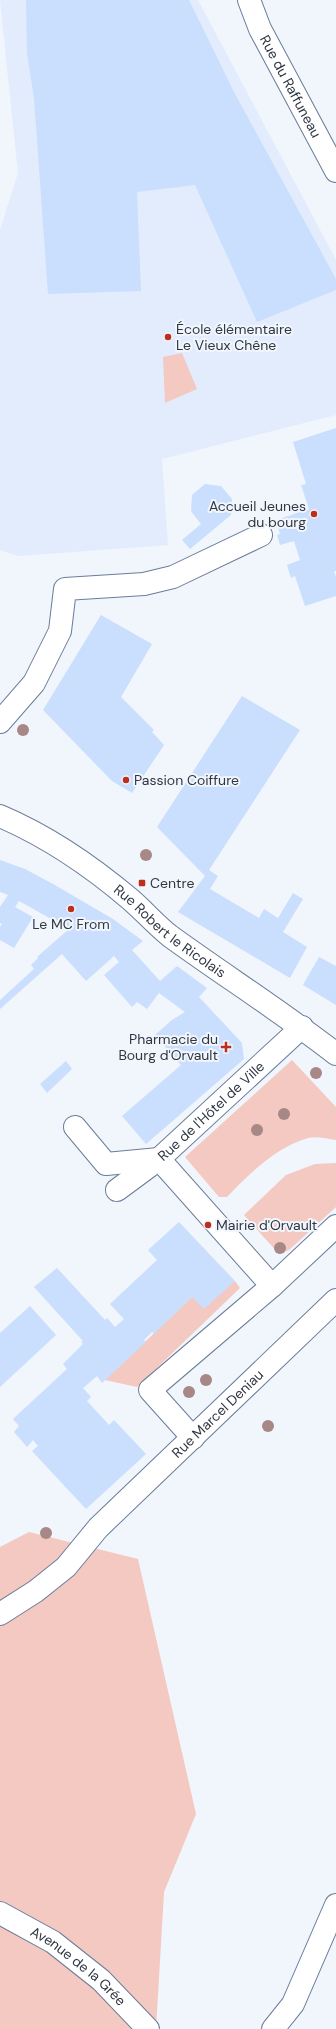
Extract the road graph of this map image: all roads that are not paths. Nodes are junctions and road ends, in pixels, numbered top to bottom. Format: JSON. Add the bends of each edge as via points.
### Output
{"nodes":[{"id":1,"x":249,"y":0,"type":"edge"},
{"id":2,"x":336,"y":171,"type":"edge"},
{"id":3,"x":261,"y":535,"type":"dead end"},
{"id":4,"x":0,"y":722,"type":"edge"},
{"id":5,"x":0,"y":816,"type":"edge"},
{"id":6,"x":302,"y":1027,"type":"junction"},
{"id":7,"x":336,"y":1054,"type":"edge"},
{"id":8,"x":75,"y":1126,"type":"dead end"},
{"id":9,"x":160,"y":1159,"type":"junction"},
{"id":10,"x":117,"y":1190,"type":"dead end"},
{"id":11,"x":336,"y":1226,"type":"edge"},
{"id":12,"x":272,"y":1286,"type":"junction"},
{"id":13,"x":336,"y":1300,"type":"edge"},
{"id":14,"x":193,"y":1438,"type":"junction"},
{"id":15,"x":0,"y":1614,"type":"edge"},
{"id":16,"x":336,"y":1905,"type":"edge"},
{"id":17,"x":0,"y":1913,"type":"edge"},
{"id":18,"x":292,"y":2004,"type":"junction"},
{"id":19,"x":148,"y":2029,"type":"edge"},
{"id":20,"x":273,"y":2029,"type":"edge"},
{"id":21,"x":294,"y":2029,"type":"edge"}],
"edges":[{"from":1,"to":2,"type":"street","name":"Rue du Raffuneau","via":[[260,29]]},
{"from":3,"to":4,"type":"street","via":[[173,577],[144,584],[65,589],[60,631],[34,683]]},
{"from":5,"to":6,"type":"street","name":"Rue Robert le Ricolais","via":[[26,827],[87,866],[130,899],[169,935]]},
{"from":6,"to":7,"type":"street","name":"Rue Robert le Ricolais"},
{"from":6,"to":9,"type":"street","name":"Rue de l'Hôtel de Ville"},
{"from":8,"to":9,"type":"street","via":[[106,1164]]},
{"from":9,"to":10,"type":"street","name":"Rue de l'Hôtel de Ville"},
{"from":9,"to":12,"type":"street"},
{"from":11,"to":12,"type":"street"},
{"from":12,"to":14,"type":"street","via":[[150,1390]]},
{"from":13,"to":14,"type":"street","name":"Rue Marcel Deniau"},
{"from":14,"to":15,"type":"street","name":"Rue Marcel Deniau","via":[[98,1528],[66,1568]]},
{"from":16,"to":18,"type":"street"},
{"from":17,"to":19,"type":"street","name":"Avenue de la Grée","via":[[53,1942],[100,1980]]},
{"from":18,"to":20,"type":"street"},
{"from":18,"to":21,"type":"street"}]}
